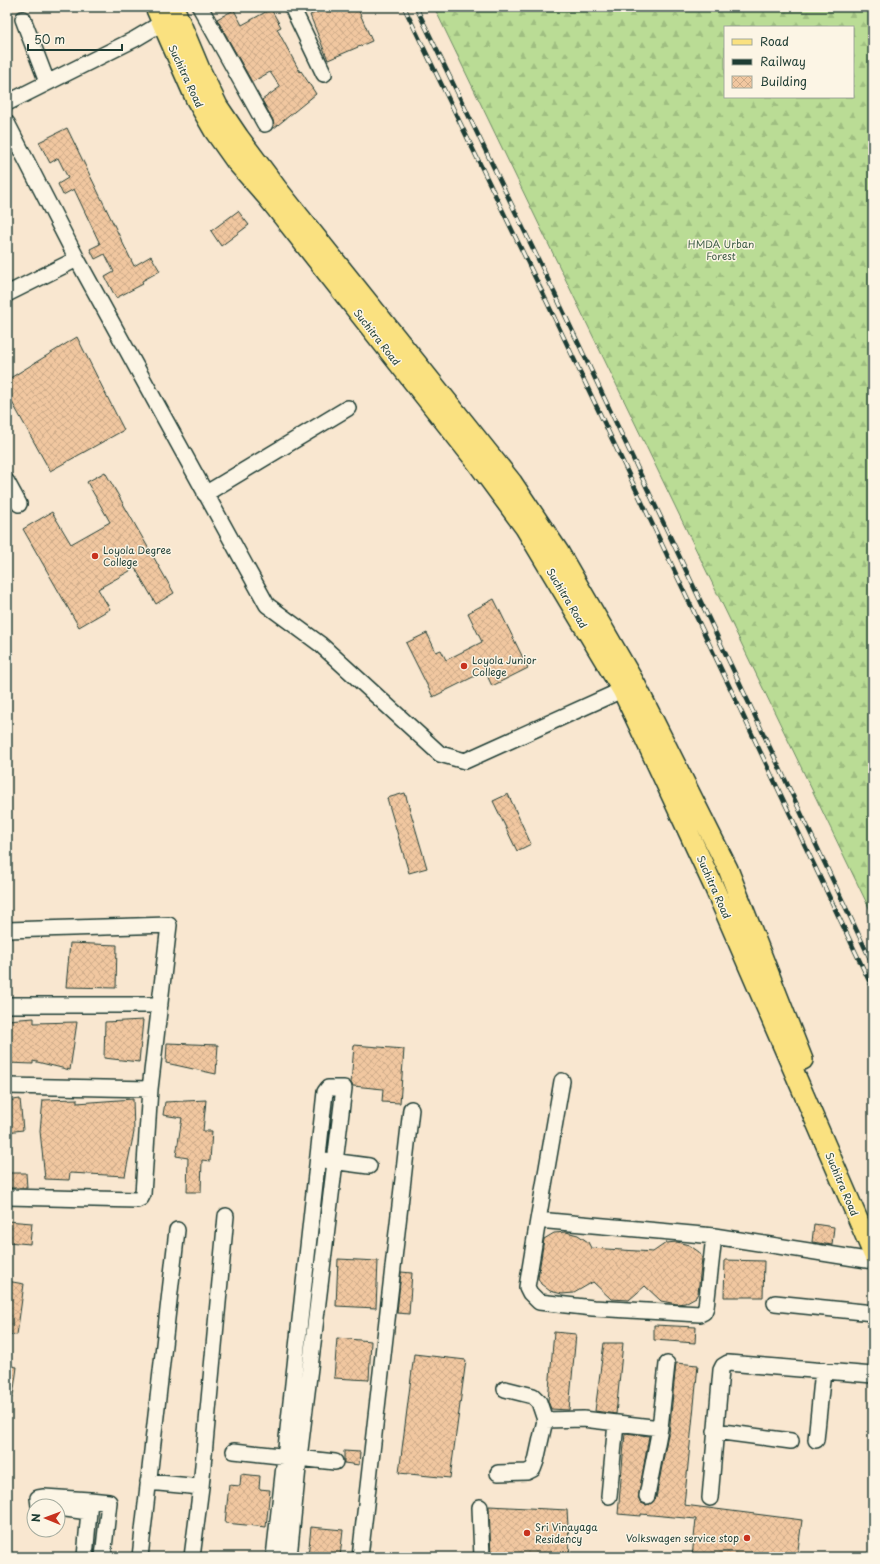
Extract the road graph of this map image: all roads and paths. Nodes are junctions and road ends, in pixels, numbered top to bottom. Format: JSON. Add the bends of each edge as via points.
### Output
{"nodes":[{"id":1,"x":174,"y":7,"type":"edge"},
{"id":2,"x":201,"y":7,"type":"edge"},
{"id":3,"x":292,"y":7,"type":"edge"},
{"id":4,"x":158,"y":15,"type":"edge"},
{"id":5,"x":23,"y":19,"type":"dead end"},
{"id":6,"x":324,"y":74,"type":"dead end"},
{"id":7,"x":47,"y":82,"type":"junction"},
{"id":8,"x":7,"y":103,"type":"edge"},
{"id":9,"x":7,"y":123,"type":"edge"},
{"id":10,"x":265,"y":124,"type":"dead end"},
{"id":11,"x":272,"y":193,"type":"junction"},
{"id":12,"x":77,"y":259,"type":"junction"},
{"id":13,"x":7,"y":294,"type":"edge"},
{"id":14,"x":348,"y":408,"type":"dead end"},
{"id":15,"x":7,"y":482,"type":"edge"},
{"id":16,"x":205,"y":494,"type":"junction"},
{"id":17,"x":19,"y":504,"type":"dead end"},
{"id":18,"x":622,"y":690,"type":"junction"},
{"id":19,"x":7,"y":930,"type":"edge"},
{"id":20,"x":755,"y":960,"type":"junction"},
{"id":21,"x":7,"y":1005,"type":"edge"},
{"id":22,"x":160,"y":1005,"type":"junction"},
{"id":23,"x":562,"y":1081,"type":"dead end"},
{"id":24,"x":7,"y":1086,"type":"edge"},
{"id":25,"x":150,"y":1089,"type":"junction"},
{"id":26,"x":411,"y":1109,"type":"dead end"},
{"id":27,"x":317,"y":1159,"type":"junction"},
{"id":28,"x":334,"y":1161,"type":"junction"},
{"id":29,"x":369,"y":1166,"type":"dead end"},
{"id":30,"x":7,"y":1198,"type":"edge"},
{"id":31,"x":226,"y":1216,"type":"dead end"},
{"id":32,"x":538,"y":1220,"type":"junction"},
{"id":33,"x":873,"y":1228,"type":"edge"},
{"id":34,"x":177,"y":1230,"type":"dead end"},
{"id":35,"x":310,"y":1234,"type":"junction"},
{"id":36,"x":327,"y":1236,"type":"junction"},
{"id":37,"x":714,"y":1236,"type":"junction"},
{"id":38,"x":873,"y":1254,"type":"edge"},
{"id":39,"x":873,"y":1262,"type":"edge"},
{"id":40,"x":775,"y":1303,"type":"dead end"},
{"id":41,"x":873,"y":1313,"type":"edge"},
{"id":42,"x":667,"y":1364,"type":"dead end"},
{"id":43,"x":823,"y":1370,"type":"junction"},
{"id":44,"x":873,"y":1375,"type":"edge"},
{"id":45,"x":505,"y":1389,"type":"dead end"},
{"id":46,"x":545,"y":1420,"type":"junction"},
{"id":47,"x":616,"y":1423,"type":"junction"},
{"id":48,"x":660,"y":1428,"type":"junction"},
{"id":49,"x":715,"y":1431,"type":"junction"},
{"id":50,"x":816,"y":1440,"type":"dead end"},
{"id":51,"x":791,"y":1441,"type":"dead end"},
{"id":52,"x":234,"y":1451,"type":"dead end"},
{"id":53,"x":292,"y":1457,"type":"junction"},
{"id":54,"x":335,"y":1462,"type":"dead end"},
{"id":55,"x":498,"y":1473,"type":"dead end"},
{"id":56,"x":148,"y":1482,"type":"junction"},
{"id":57,"x":201,"y":1487,"type":"junction"},
{"id":58,"x":609,"y":1496,"type":"dead end"},
{"id":59,"x":647,"y":1496,"type":"dead end"},
{"id":60,"x":38,"y":1498,"type":"edge"},
{"id":61,"x":49,"y":1498,"type":"edge"},
{"id":62,"x":710,"y":1498,"type":"dead end"},
{"id":63,"x":66,"y":1501,"type":"edge"},
{"id":64,"x":89,"y":1506,"type":"junction"},
{"id":65,"x":66,"y":1507,"type":"edge"},
{"id":66,"x":480,"y":1507,"type":"dead end"},
{"id":67,"x":85,"y":1557,"type":"edge"},
{"id":68,"x":103,"y":1557,"type":"edge"},
{"id":69,"x":140,"y":1557,"type":"edge"},
{"id":70,"x":192,"y":1557,"type":"edge"},
{"id":71,"x":274,"y":1557,"type":"edge"},
{"id":72,"x":289,"y":1557,"type":"edge"},
{"id":73,"x":360,"y":1557,"type":"edge"},
{"id":74,"x":482,"y":1557,"type":"edge"}],
"edges":[{"from":1,"to":11,"type":"main road","name":"Suchitra Road","via":[[218,106]]},
{"from":2,"to":10,"type":"street"},
{"from":3,"to":6,"type":"street"},
{"from":4,"to":7,"type":"street","via":[[135,39]]},
{"from":4,"to":11,"type":"main road","name":"Suchitra Road","via":[[214,131],[236,162]]},
{"from":5,"to":7,"type":"street"},
{"from":7,"to":8,"type":"street"},
{"from":9,"to":12,"type":"street"},
{"from":11,"to":18,"type":"main road","name":"Suchitra Road","via":[[520,522]]},
{"from":11,"to":20,"type":"main road","name":"Suchitra Road","via":[[512,482],[559,552],[636,685],[728,869]]},
{"from":12,"to":13,"type":"street"},
{"from":12,"to":16,"type":"street"},
{"from":14,"to":16,"type":"street"},
{"from":15,"to":17,"type":"street"},
{"from":16,"to":18,"type":"street","via":[[267,606],[320,644],[440,754],[465,761]]},
{"from":18,"to":20,"type":"main road","name":"Suchitra Road","via":[[714,887]]},
{"from":19,"to":22,"type":"street","via":[[169,925]]},
{"from":20,"to":33,"type":"main road","name":"Suchitra Road"},
{"from":20,"to":38,"type":"main road","name":"Suchitra Road"},
{"from":21,"to":22,"type":"street"},
{"from":22,"to":25,"type":"street"},
{"from":23,"to":32,"type":"street"},
{"from":24,"to":25,"type":"street"},
{"from":25,"to":30,"type":"street","via":[[141,1198]]},
{"from":26,"to":73,"type":"street"},
{"from":27,"to":28,"type":"street"},
{"from":27,"to":28,"type":"street","via":[[326,1089],[344,1088]]},
{"from":27,"to":35,"type":"street"},
{"from":28,"to":29,"type":"street"},
{"from":28,"to":36,"type":"street"},
{"from":31,"to":57,"type":"street"},
{"from":32,"to":37,"type":"street"},
{"from":32,"to":37,"type":"street","via":[[527,1287],[530,1293],[539,1302],[593,1308],[700,1314],[704,1312]]},
{"from":34,"to":56,"type":"street"},
{"from":35,"to":36,"type":"street"},
{"from":35,"to":53,"type":"street"},
{"from":36,"to":53,"type":"street"},
{"from":37,"to":39,"type":"street"},
{"from":40,"to":41,"type":"street"},
{"from":42,"to":48,"type":"street"},
{"from":43,"to":44,"type":"street"},
{"from":43,"to":49,"type":"street","via":[[728,1363],[721,1370]]},
{"from":43,"to":50,"type":"street"},
{"from":45,"to":46,"type":"street","via":[[533,1396],[539,1402]]},
{"from":46,"to":47,"type":"street","via":[[583,1419]]},
{"from":46,"to":55,"type":"street","via":[[533,1469],[526,1472]]},
{"from":47,"to":48,"type":"street"},
{"from":47,"to":58,"type":"street"},
{"from":48,"to":59,"type":"street"},
{"from":49,"to":51,"type":"street"},
{"from":49,"to":62,"type":"street"},
{"from":52,"to":53,"type":"street"},
{"from":53,"to":54,"type":"street"},
{"from":53,"to":71,"type":"street"},
{"from":53,"to":72,"type":"street"},
{"from":56,"to":57,"type":"street"},
{"from":56,"to":69,"type":"street"},
{"from":57,"to":70,"type":"street"},
{"from":60,"to":61,"type":"street"},
{"from":63,"to":64,"type":"street"},
{"from":64,"to":65,"type":"street"},
{"from":64,"to":67,"type":"street"},
{"from":64,"to":68,"type":"street","via":[[109,1502]]},
{"from":66,"to":74,"type":"street"}]}
